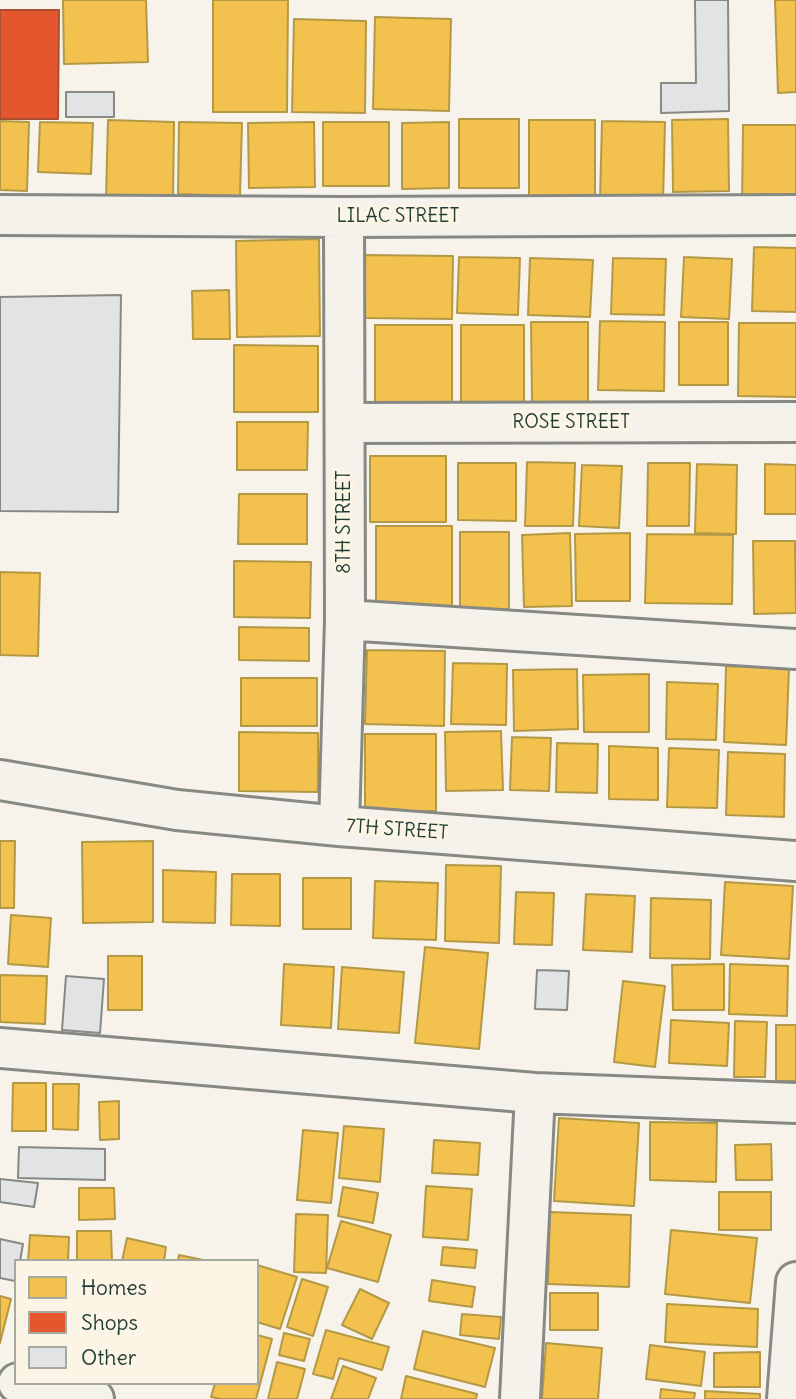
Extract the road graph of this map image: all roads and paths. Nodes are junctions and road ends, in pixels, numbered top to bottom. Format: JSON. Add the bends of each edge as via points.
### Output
{"nodes":[{"id":1,"x":0,"y":215,"type":"edge"},
{"id":2,"x":796,"y":215,"type":"edge"},
{"id":3,"x":344,"y":218,"type":"junction"},
{"id":4,"x":796,"y":422,"type":"edge"},
{"id":5,"x":346,"y":423,"type":"junction"},
{"id":6,"x":345,"y":620,"type":"junction"},
{"id":7,"x":796,"y":649,"type":"edge"},
{"id":8,"x":0,"y":780,"type":"edge"},
{"id":9,"x":339,"y":826,"type":"junction"},
{"id":10,"x":796,"y":860,"type":"edge"},
{"id":11,"x":0,"y":1048,"type":"edge"},
{"id":12,"x":535,"y":1093,"type":"junction"},
{"id":13,"x":796,"y":1103,"type":"edge"},
{"id":14,"x":796,"y":1282,"type":"edge"},
{"id":15,"x":27,"y":1385,"type":"edge"},
{"id":16,"x":94,"y":1399,"type":"edge"},
{"id":17,"x":520,"y":1399,"type":"edge"},
{"id":18,"x":787,"y":1399,"type":"edge"}],
"edges":[{"from":1,"to":3,"type":"street","name":"LILAC STREET"},
{"from":2,"to":3,"type":"street","name":"LILAC STREET"},
{"from":3,"to":5,"type":"street","name":"8TH STREET"},
{"from":4,"to":5,"type":"street","name":"ROSE STREET"},
{"from":5,"to":6,"type":"street","name":"8TH STREET"},
{"from":6,"to":7,"type":"street"},
{"from":6,"to":9,"type":"street","name":"8TH STREET"},
{"from":8,"to":9,"type":"street","name":"7TH STREET","via":[[177,810]]},
{"from":9,"to":10,"type":"street","name":"7TH STREET"},
{"from":11,"to":12,"type":"street"},
{"from":12,"to":13,"type":"street"},
{"from":12,"to":17,"type":"street"},
{"from":14,"to":18,"type":"street"},
{"from":15,"to":16,"type":"street"}]}
